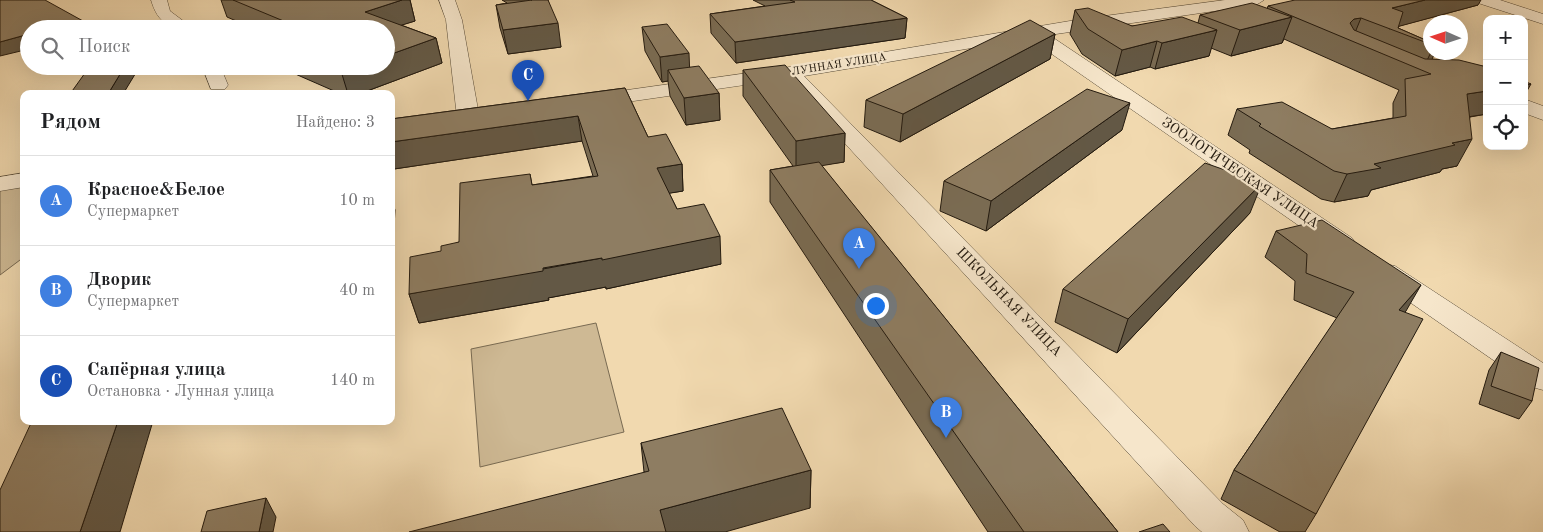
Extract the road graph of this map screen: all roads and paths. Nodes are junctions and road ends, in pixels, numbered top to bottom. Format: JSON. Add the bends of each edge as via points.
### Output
{"nodes":[{"id":1,"x":159,"y":0,"type":"edge"},
{"id":2,"x":447,"y":0,"type":"edge"},
{"id":3,"x":1484,"y":0,"type":"edge"},
{"id":4,"x":1246,"y":1,"type":"edge"},
{"id":5,"x":1543,"y":19,"type":"edge"},
{"id":6,"x":173,"y":20,"type":"edge"},
{"id":7,"x":1037,"y":33,"type":"junction"},
{"id":8,"x":790,"y":72,"type":"junction"},
{"id":9,"x":214,"y":75,"type":"edge"},
{"id":10,"x":218,"y":85,"type":"dead end"},
{"id":11,"x":574,"y":103,"type":"edge"},
{"id":12,"x":1528,"y":107,"type":"edge"},
{"id":13,"x":1543,"y":114,"type":"edge"},
{"id":14,"x":448,"y":120,"type":"edge"},
{"id":15,"x":20,"y":181,"type":"edge"},
{"id":16,"x":0,"y":184,"type":"edge"},
{"id":17,"x":1543,"y":379,"type":"edge"},
{"id":18,"x":1229,"y":532,"type":"edge"}],
"edges":[{"from":1,"to":6,"type":"street","via":[[163,13]]},
{"from":2,"to":14,"type":"street","via":[[454,20],[468,104],[476,116]]},
{"from":3,"to":5,"type":"street"},
{"from":4,"to":7,"type":"street","name":"ЛУННАЯ УЛИЦА"},
{"from":7,"to":8,"type":"street","name":"ЛУННАЯ УЛИЦА"},
{"from":7,"to":17,"type":"street","name":"ЗООЛОГИЧЕСКАЯ УЛИЦА"},
{"from":8,"to":11,"type":"street","name":"ЛУННАЯ УЛИЦА"},
{"from":8,"to":18,"type":"street","name":"ШКОЛЬНАЯ УЛИЦА","via":[[1209,515]]},
{"from":9,"to":10,"type":"street"},
{"from":12,"to":13,"type":"street"},
{"from":15,"to":16,"type":"street"}]}
